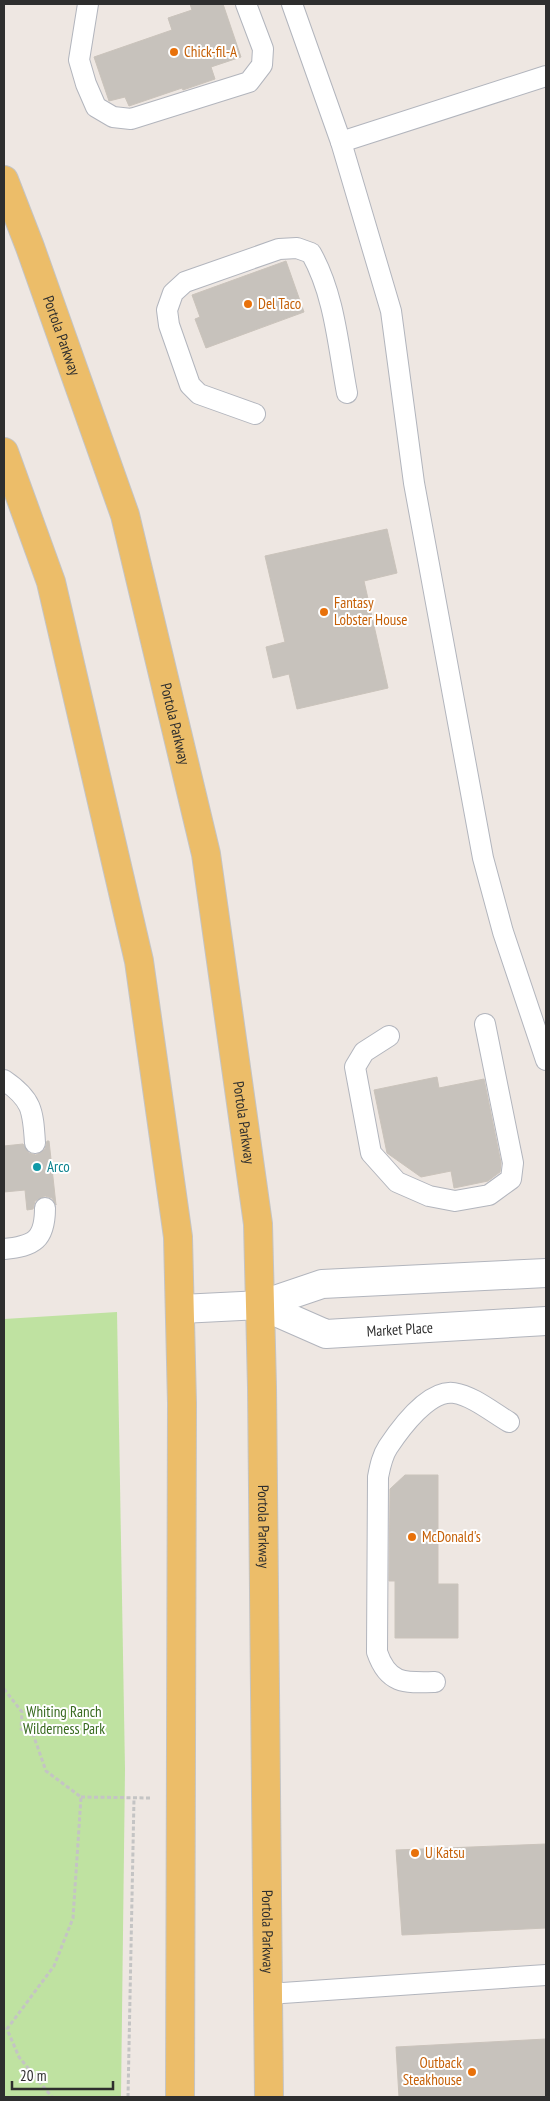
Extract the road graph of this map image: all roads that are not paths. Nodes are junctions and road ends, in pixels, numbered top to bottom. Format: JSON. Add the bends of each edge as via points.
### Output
{"nodes":[{"id":1,"x":88,"y":4,"type":"edge"},
{"id":2,"x":246,"y":4,"type":"edge"},
{"id":3,"x":292,"y":4,"type":"edge"},
{"id":4,"x":546,"y":76,"type":"edge"},
{"id":5,"x":340,"y":142,"type":"junction"},
{"id":6,"x":4,"y":180,"type":"edge"},
{"id":7,"x":347,"y":393,"type":"dead end"},
{"id":8,"x":255,"y":414,"type":"dead end"},
{"id":9,"x":4,"y":452,"type":"edge"},
{"id":10,"x":485,"y":1024,"type":"dead end"},
{"id":11,"x":389,"y":1036,"type":"dead end"},
{"id":12,"x":546,"y":1060,"type":"edge"},
{"id":13,"x":4,"y":1080,"type":"edge"},
{"id":14,"x":36,"y":1142,"type":"dead end"},
{"id":15,"x":45,"y":1208,"type":"dead end"},
{"id":16,"x":4,"y":1249,"type":"edge"},
{"id":17,"x":546,"y":1273,"type":"edge"},
{"id":18,"x":260,"y":1305,"type":"junction"},
{"id":19,"x":181,"y":1309,"type":"junction"},
{"id":20,"x":546,"y":1321,"type":"edge"},
{"id":21,"x":508,"y":1422,"type":"dead end"},
{"id":22,"x":435,"y":1682,"type":"dead end"},
{"id":23,"x":546,"y":1974,"type":"edge"},
{"id":24,"x":268,"y":1994,"type":"junction"},
{"id":25,"x":180,"y":2097,"type":"edge"},
{"id":26,"x":269,"y":2097,"type":"edge"}],
"edges":[{"from":1,"to":2,"type":"lane","via":[[79,60],[86,84],[96,107],[113,117],[131,119],[249,82],[262,65],[263,50]]},
{"from":3,"to":5,"type":"lane"},
{"from":4,"to":5,"type":"lane"},
{"from":5,"to":12,"type":"lane","via":[[391,311],[414,483],[483,858],[503,932]]},
{"from":6,"to":18,"type":"main road","name":"Portola Parkway","via":[[124,515],[206,854],[258,1224]]},
{"from":7,"to":8,"type":"lane","via":[[330,299],[321,270],[311,253],[297,248],[279,249],[185,282],[173,293],[167,310],[190,385],[199,394]]},
{"from":9,"to":19,"type":"main road","via":[[51,582],[139,961],[178,1237]]},
{"from":10,"to":11,"type":"lane","via":[[513,1163],[510,1179],[489,1195],[455,1201],[430,1196],[397,1182],[371,1153],[355,1067],[364,1052]]},
{"from":13,"to":14,"type":"lane","via":[[29,1103],[34,1116]]},
{"from":15,"to":16,"type":"lane","via":[[45,1223],[37,1240],[23,1247]]},
{"from":17,"to":18,"type":"street","name":"Market Place","via":[[322,1284]]},
{"from":18,"to":19,"type":"street","name":"Market Place"},
{"from":18,"to":20,"type":"street","name":"Market Place","via":[[326,1334]]},
{"from":18,"to":24,"type":"main road","name":"Portola Parkway"},
{"from":19,"to":25,"type":"main road"},
{"from":21,"to":22,"type":"lane","via":[[472,1399],[452,1392],[432,1397],[387,1448],[381,1464],[378,1477],[377,1652],[381,1665],[393,1678],[407,1683]]},
{"from":23,"to":24,"type":"lane"},
{"from":24,"to":26,"type":"main road","name":"Portola Parkway"}]}
